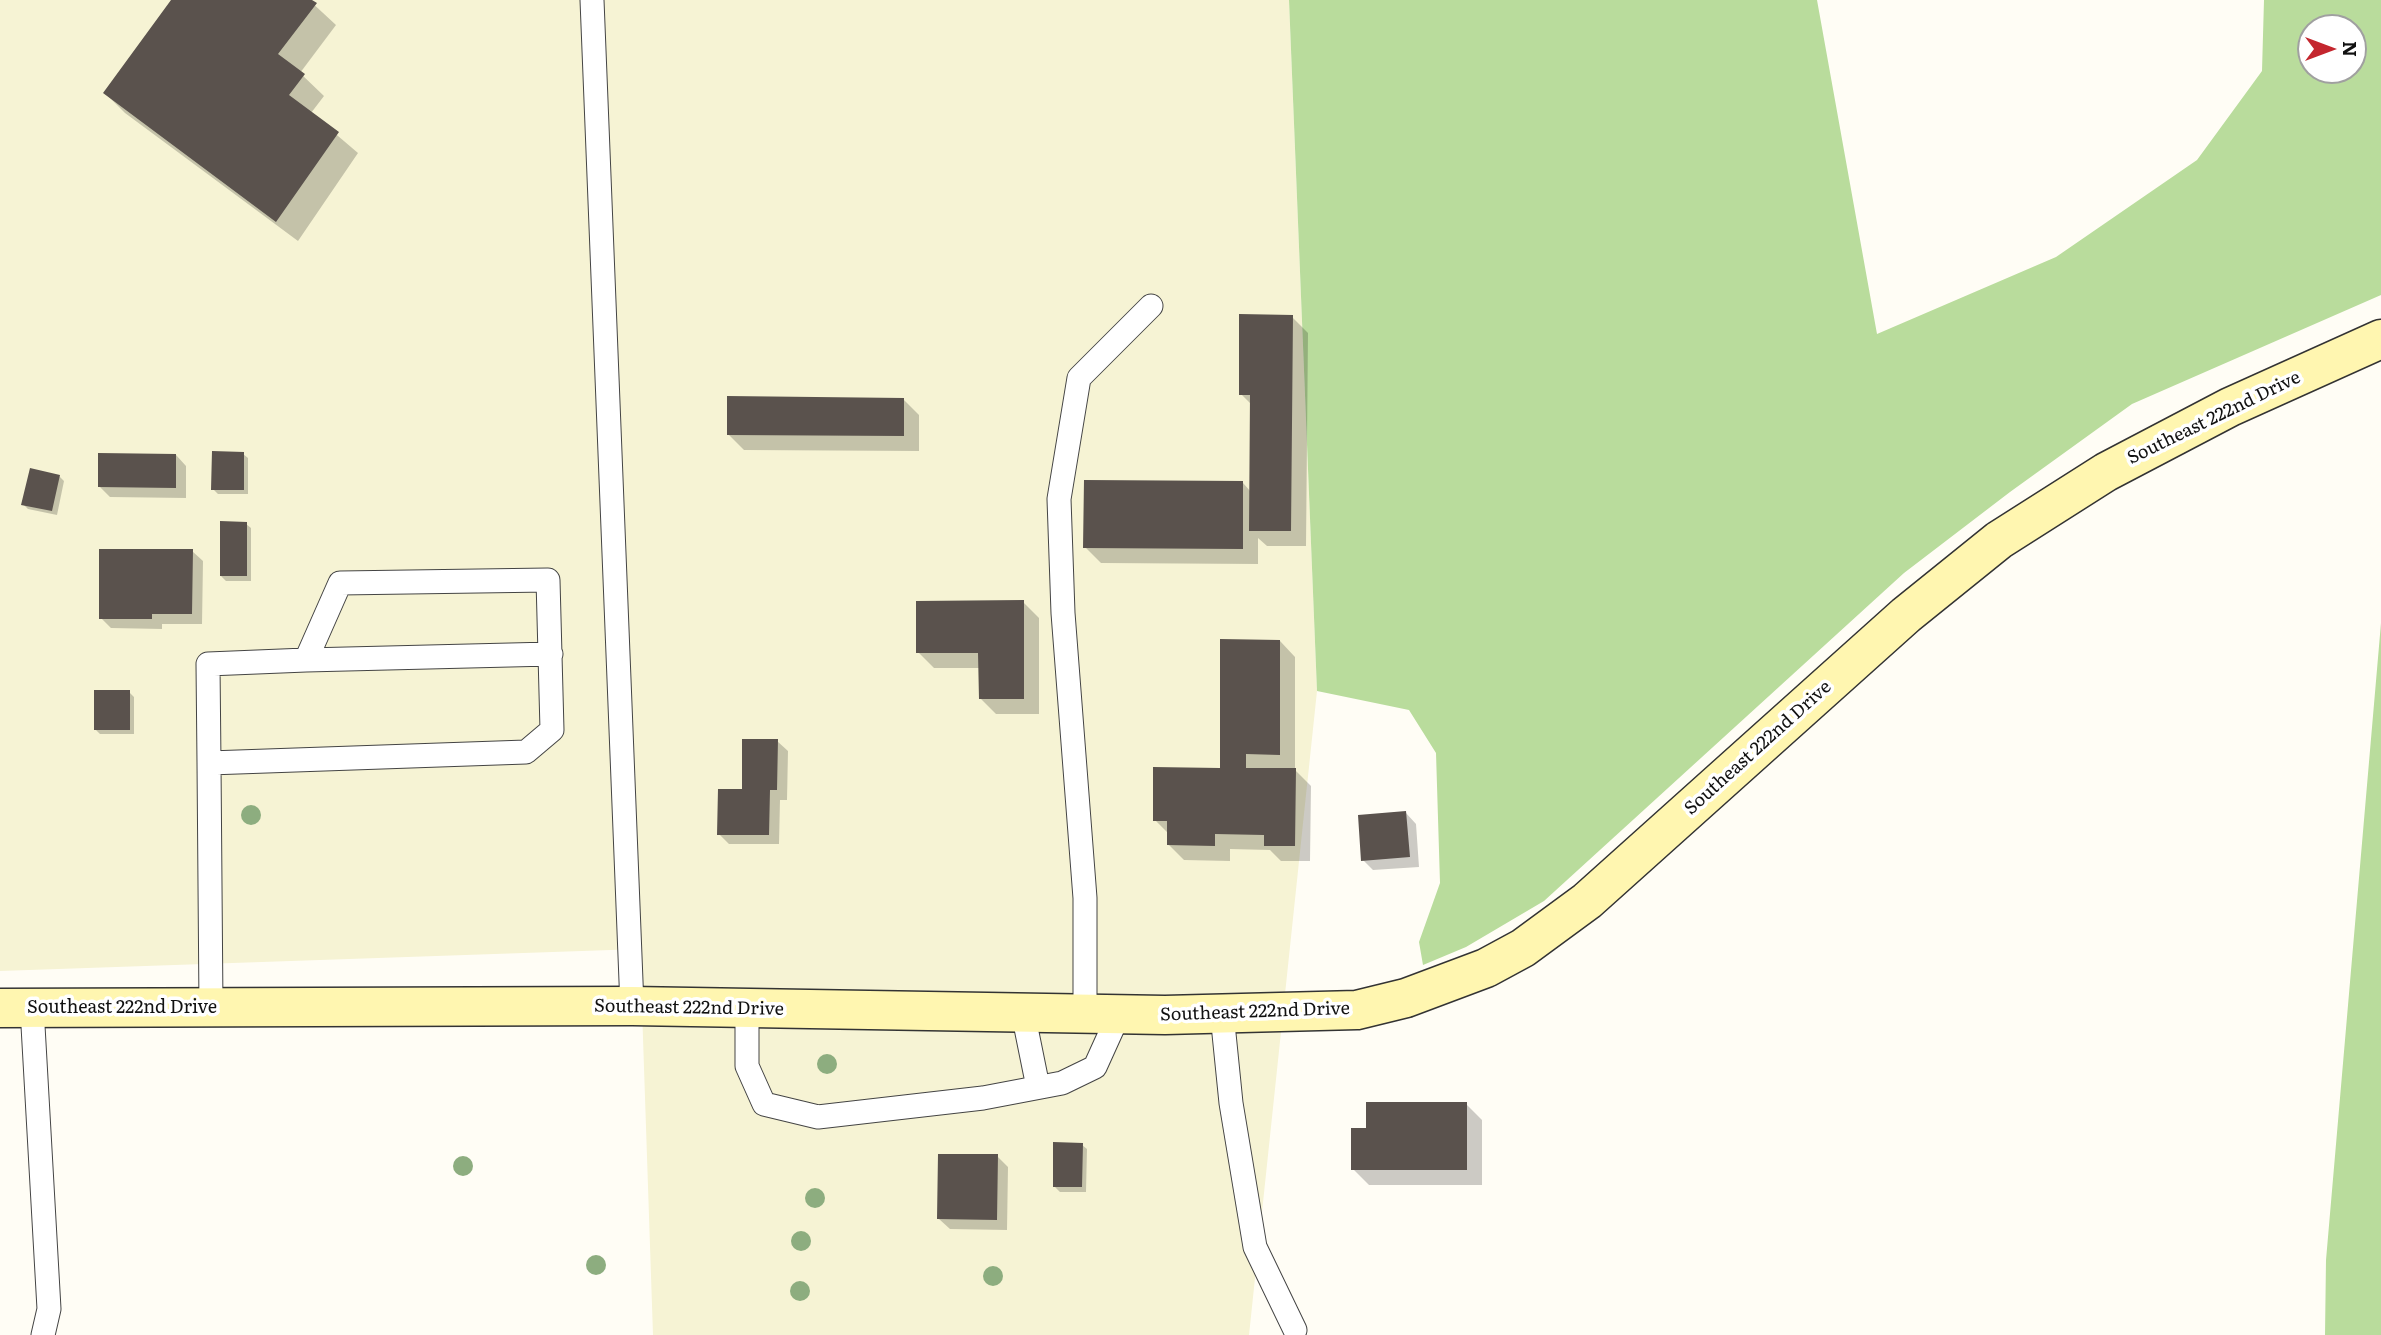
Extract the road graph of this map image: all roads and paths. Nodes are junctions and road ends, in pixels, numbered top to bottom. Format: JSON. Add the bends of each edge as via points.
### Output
{"nodes":[{"id":1,"x":592,"y":0,"type":"edge"},
{"id":2,"x":1151,"y":306,"type":"dead end"},
{"id":3,"x":2381,"y":339,"type":"edge"},
{"id":4,"x":551,"y":654,"type":"junction"},
{"id":5,"x":306,"y":660,"type":"junction"},
{"id":6,"x":209,"y":763,"type":"junction"},
{"id":7,"x":632,"y":1006,"type":"junction"},
{"id":8,"x":211,"y":1007,"type":"junction"},
{"id":9,"x":16,"y":1008,"type":"edge"},
{"id":10,"x":747,"y":1008,"type":"junction"},
{"id":11,"x":1023,"y":1013,"type":"junction"},
{"id":12,"x":1102,"y":1014,"type":"junction"},
{"id":13,"x":1222,"y":1014,"type":"junction"},
{"id":14,"x":1038,"y":1087,"type":"junction"},
{"id":15,"x":1294,"y":1330,"type":"dead end"},
{"id":16,"x":43,"y":1335,"type":"edge"}],
"edges":[{"from":1,"to":7,"type":"lane"},
{"from":2,"to":12,"type":"lane","via":[[1079,378],[1059,499],[1085,898]]},
{"from":3,"to":13,"type":"main road","name":"Southeast 222nd Drive","via":[[2230,407],[2106,472],[1999,540],[1906,615],[1587,901],[1522,948],[1451,983],[1357,1010]]},
{"from":4,"to":5,"type":"lane"},
{"from":4,"to":5,"type":"lane","via":[[548,580],[340,583]]},
{"from":4,"to":6,"type":"lane","via":[[552,730],[526,752]]},
{"from":5,"to":6,"type":"lane","via":[[208,664]]},
{"from":6,"to":8,"type":"lane"},
{"from":7,"to":8,"type":"main road","name":"Southeast 222nd Drive"},
{"from":7,"to":10,"type":"main road","name":"Southeast 222nd Drive"},
{"from":8,"to":9,"type":"main road","name":"Southeast 222nd Drive"},
{"from":9,"to":16,"type":"lane","via":[[49,1309]]},
{"from":10,"to":11,"type":"main road","name":"Southeast 222nd Drive"},
{"from":10,"to":14,"type":"lane","via":[[747,1066],[764,1104],[818,1117]]},
{"from":11,"to":12,"type":"main road","name":"Southeast 222nd Drive"},
{"from":11,"to":14,"type":"lane"},
{"from":12,"to":13,"type":"main road","name":"Southeast 222nd Drive"},
{"from":12,"to":14,"type":"lane","via":[[1095,1067],[1062,1083]]},
{"from":13,"to":15,"type":"lane","via":[[1231,1103],[1255,1247]]}]}
